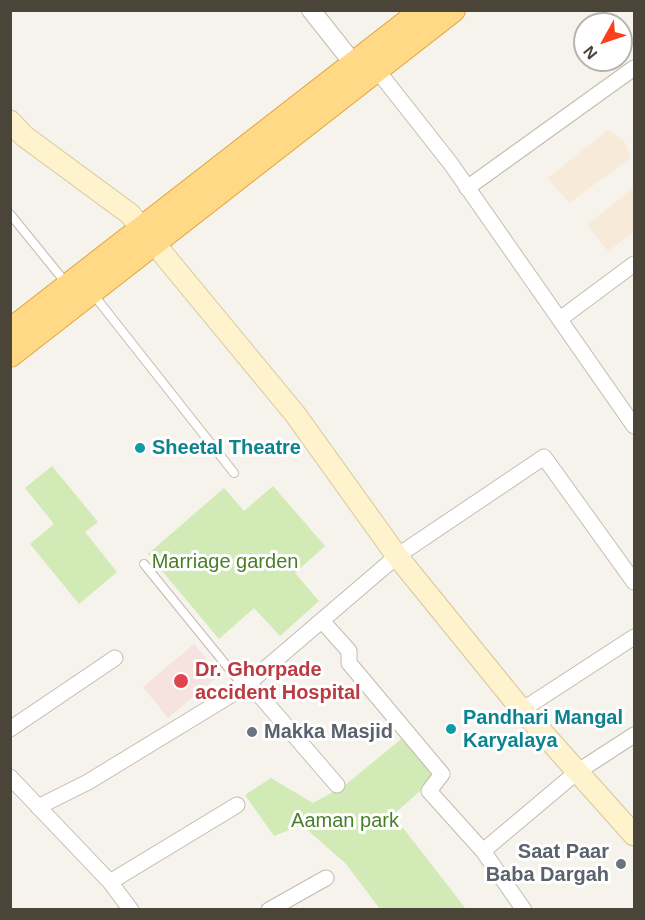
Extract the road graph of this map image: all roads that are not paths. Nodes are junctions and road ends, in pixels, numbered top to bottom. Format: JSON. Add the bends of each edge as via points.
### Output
{"nodes":[{"id":1,"x":311,"y":10,"type":"edge"},
{"id":2,"x":423,"y":10,"type":"edge"},
{"id":3,"x":453,"y":10,"type":"edge"},
{"id":4,"x":634,"y":68,"type":"edge"},
{"id":5,"x":365,"y":71,"type":"junction"},
{"id":6,"x":10,"y":121,"type":"edge"},
{"id":7,"x":467,"y":188,"type":"junction"},
{"id":8,"x":11,"y":215,"type":"edge"},
{"id":9,"x":147,"y":237,"type":"junction"},
{"id":10,"x":634,"y":264,"type":"edge"},
{"id":11,"x":80,"y":289,"type":"junction"},
{"id":12,"x":560,"y":319,"type":"junction"},
{"id":13,"x":10,"y":331,"type":"edge"},
{"id":14,"x":10,"y":355,"type":"edge"},
{"id":15,"x":634,"y":426,"type":"edge"},
{"id":16,"x":234,"y":473,"type":"dead end"},
{"id":17,"x":397,"y":556,"type":"junction"},
{"id":18,"x":144,"y":564,"type":"dead end"},
{"id":19,"x":634,"y":582,"type":"edge"},
{"id":20,"x":323,"y":622,"type":"junction"},
{"id":21,"x":634,"y":637,"type":"edge"},
{"id":22,"x":115,"y":658,"type":"dead end"},
{"id":23,"x":246,"y":685,"type":"junction"},
{"id":24,"x":522,"y":710,"type":"junction"},
{"id":25,"x":10,"y":729,"type":"edge"},
{"id":26,"x":634,"y":735,"type":"edge"},
{"id":27,"x":577,"y":772,"type":"junction"},
{"id":28,"x":10,"y":777,"type":"edge"},
{"id":29,"x":336,"y":785,"type":"dead end"},
{"id":30,"x":237,"y":805,"type":"dead end"},
{"id":31,"x":38,"y":807,"type":"junction"},
{"id":32,"x":632,"y":828,"type":"edge"},
{"id":33,"x":483,"y":851,"type":"junction"},
{"id":34,"x":326,"y":878,"type":"dead end"},
{"id":35,"x":110,"y":882,"type":"junction"},
{"id":36,"x":130,"y":909,"type":"edge"},
{"id":37,"x":269,"y":909,"type":"edge"},
{"id":38,"x":524,"y":909,"type":"edge"}],
"edges":[{"from":1,"to":5,"type":"street"},
{"from":2,"to":5,"type":"highway"},
{"from":3,"to":5,"type":"highway"},
{"from":4,"to":7,"type":"street"},
{"from":5,"to":7,"type":"street"},
{"from":5,"to":9,"type":"highway"},
{"from":6,"to":9,"type":"main road","via":[[24,136],[130,214]]},
{"from":7,"to":12,"type":"street"},
{"from":8,"to":11,"type":"lane"},
{"from":9,"to":11,"type":"highway"},
{"from":9,"to":17,"type":"main road","via":[[295,414]]},
{"from":10,"to":12,"type":"street"},
{"from":11,"to":13,"type":"highway"},
{"from":11,"to":14,"type":"highway"},
{"from":11,"to":16,"type":"lane"},
{"from":12,"to":15,"type":"street"},
{"from":17,"to":19,"type":"street","via":[[544,457]]},
{"from":17,"to":20,"type":"street"},
{"from":17,"to":24,"type":"main road"},
{"from":18,"to":23,"type":"lane"},
{"from":20,"to":23,"type":"street"},
{"from":20,"to":33,"type":"street","via":[[349,651],[349,663],[442,774],[429,791]]},
{"from":21,"to":24,"type":"street"},
{"from":22,"to":25,"type":"street"},
{"from":23,"to":29,"type":"street"},
{"from":23,"to":31,"type":"street","via":[[88,782]]},
{"from":24,"to":27,"type":"main road"},
{"from":26,"to":27,"type":"street"},
{"from":27,"to":32,"type":"main road"},
{"from":27,"to":33,"type":"street"},
{"from":28,"to":31,"type":"street"},
{"from":30,"to":35,"type":"street"},
{"from":31,"to":35,"type":"street"},
{"from":33,"to":38,"type":"street"},
{"from":34,"to":37,"type":"street"},
{"from":35,"to":36,"type":"street"}]}
